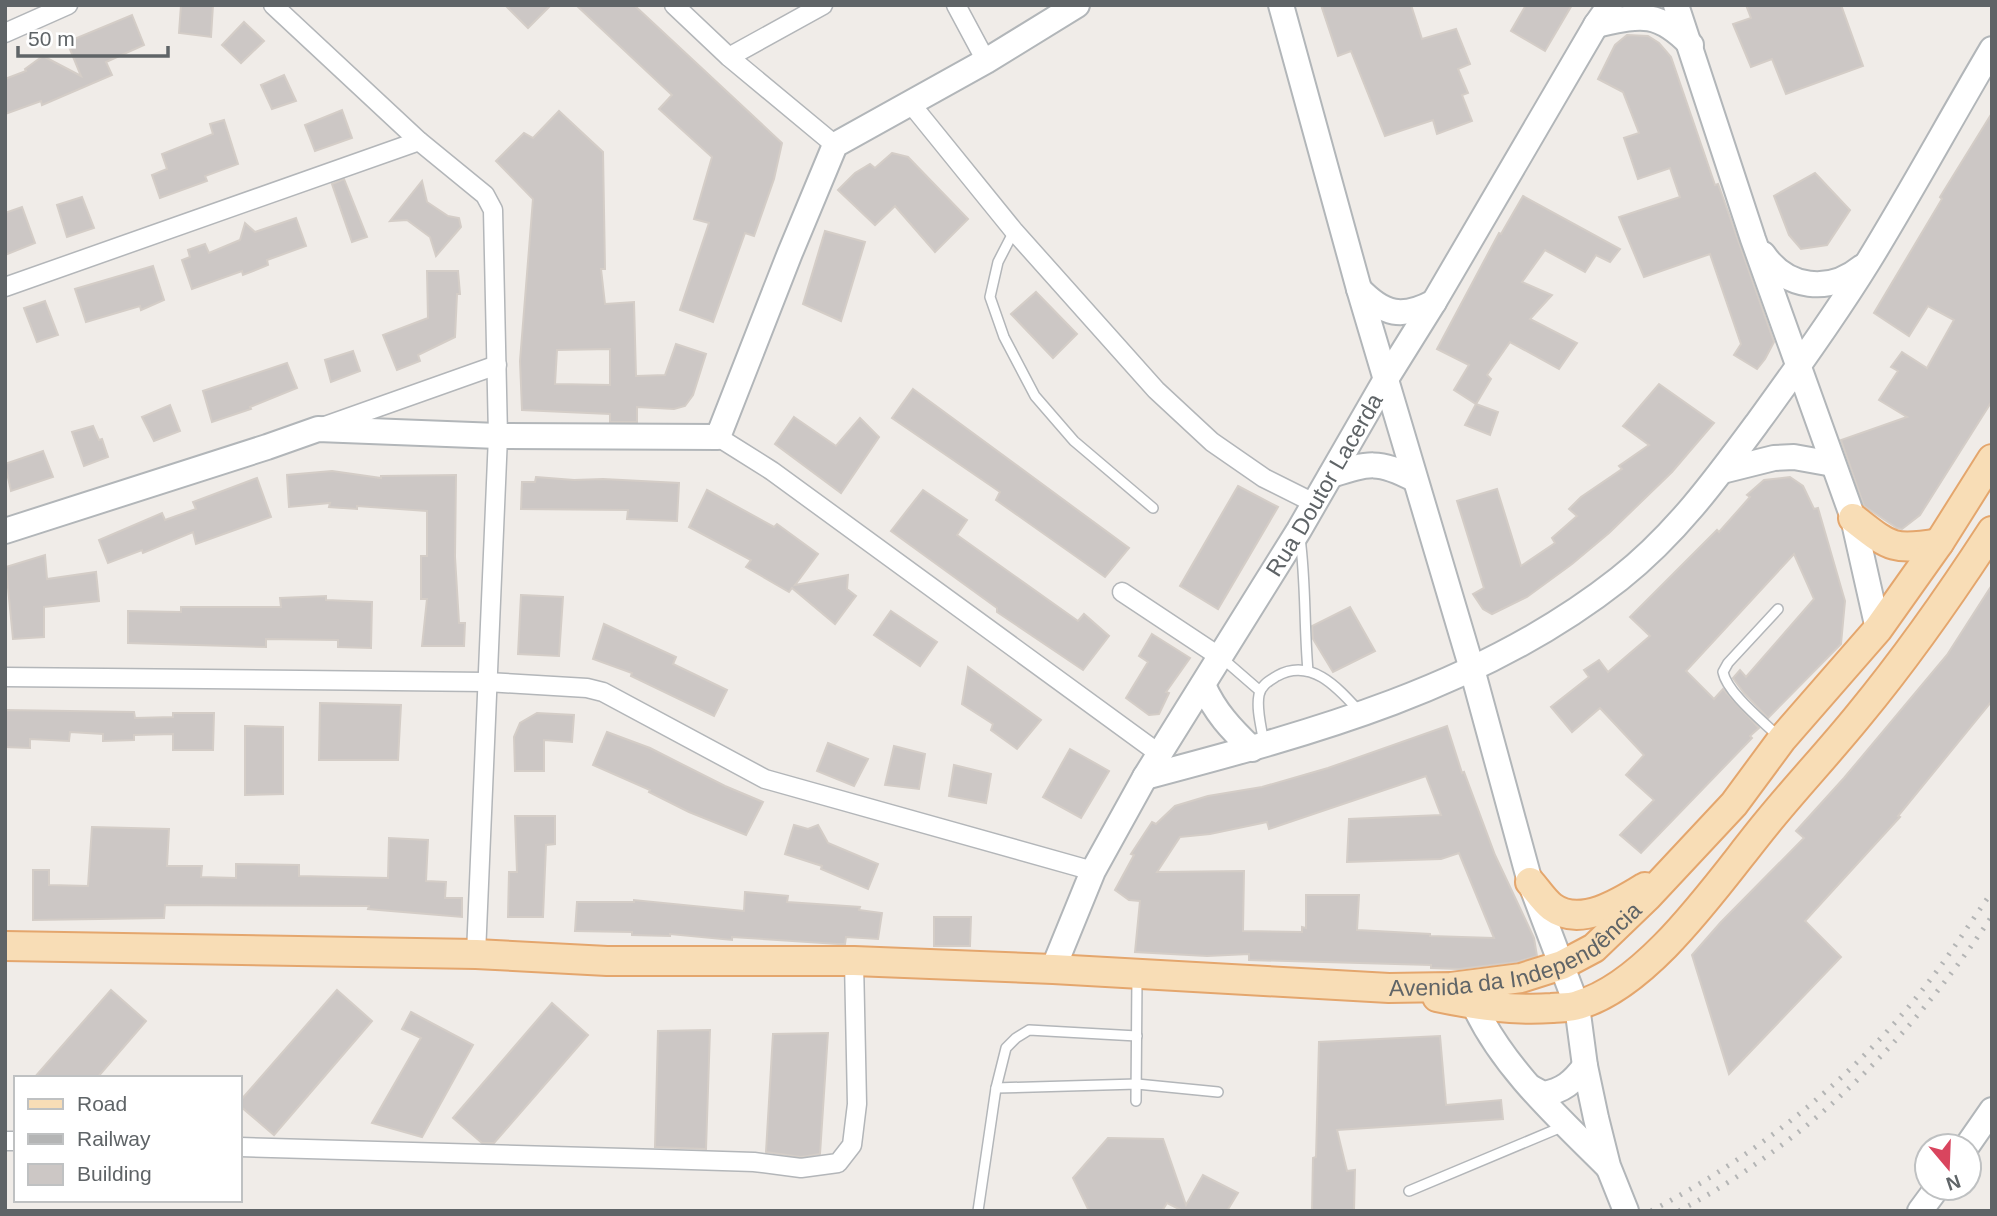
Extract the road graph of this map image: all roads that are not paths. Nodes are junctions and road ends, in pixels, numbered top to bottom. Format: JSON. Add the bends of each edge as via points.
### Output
{"nodes":[{"id":1,"x":68,"y":5,"type":"edge"},
{"id":2,"x":273,"y":5,"type":"edge"},
{"id":3,"x":674,"y":5,"type":"edge"},
{"id":4,"x":823,"y":5,"type":"edge"},
{"id":5,"x":956,"y":5,"type":"edge"},
{"id":6,"x":1077,"y":5,"type":"edge"},
{"id":7,"x":1281,"y":5,"type":"edge"},
{"id":8,"x":1676,"y":5,"type":"edge"},
{"id":9,"x":1603,"y":15,"type":"edge"},
{"id":10,"x":5,"y":33,"type":"edge"},
{"id":11,"x":1691,"y":46,"type":"junction"},
{"id":12,"x":1992,"y":48,"type":"edge"},
{"id":13,"x":729,"y":57,"type":"junction"},
{"id":14,"x":986,"y":61,"type":"junction"},
{"id":15,"x":911,"y":104,"type":"junction"},
{"id":16,"x":419,"y":141,"type":"junction"},
{"id":17,"x":835,"y":145,"type":"junction"},
{"id":18,"x":1014,"y":232,"type":"junction"},
{"id":19,"x":1753,"y":239,"type":"junction"},
{"id":20,"x":1868,"y":262,"type":"junction"},
{"id":21,"x":5,"y":287,"type":"edge"},
{"id":22,"x":1359,"y":289,"type":"junction"},
{"id":23,"x":1434,"y":302,"type":"junction"},
{"id":24,"x":497,"y":365,"type":"junction"},
{"id":25,"x":1800,"y":365,"type":"junction"},
{"id":26,"x":1386,"y":379,"type":"junction"},
{"id":27,"x":318,"y":429,"type":"junction"},
{"id":28,"x":498,"y":436,"type":"junction"},
{"id":29,"x":718,"y":437,"type":"junction"},
{"id":30,"x":1992,"y":459,"type":"edge"},
{"id":31,"x":1833,"y":464,"type":"junction"},
{"id":32,"x":1722,"y":471,"type":"junction"},
{"id":33,"x":1331,"y":475,"type":"junction"},
{"id":34,"x":1414,"y":479,"type":"junction"},
{"id":35,"x":1314,"y":503,"type":"junction"},
{"id":36,"x":1153,"y":508,"type":"dead end"},
{"id":37,"x":1853,"y":518,"type":"junction"},
{"id":38,"x":1299,"y":530,"type":"junction"},
{"id":39,"x":5,"y":531,"type":"edge"},
{"id":40,"x":1992,"y":531,"type":"edge"},
{"id":41,"x":1939,"y":543,"type":"junction"},
{"id":42,"x":1122,"y":592,"type":"dead end"},
{"id":43,"x":1778,"y":609,"type":"dead end"},
{"id":44,"x":1878,"y":629,"type":"junction"},
{"id":45,"x":1220,"y":657,"type":"junction"},
{"id":46,"x":1472,"y":670,"type":"junction"},
{"id":47,"x":1308,"y":671,"type":"junction"},
{"id":48,"x":5,"y":677,"type":"edge"},
{"id":49,"x":487,"y":682,"type":"junction"},
{"id":50,"x":1203,"y":685,"type":"junction"},
{"id":51,"x":1260,"y":691,"type":"junction"},
{"id":52,"x":1362,"y":714,"type":"junction"},
{"id":53,"x":1782,"y":739,"type":"junction"},
{"id":54,"x":1258,"y":747,"type":"junction"},
{"id":55,"x":1161,"y":755,"type":"junction"},
{"id":56,"x":1145,"y":778,"type":"junction"},
{"id":57,"x":1734,"y":804,"type":"junction"},
{"id":58,"x":1765,"y":825,"type":"junction"},
{"id":59,"x":1671,"y":870,"type":"junction"},
{"id":60,"x":1093,"y":871,"type":"junction"},
{"id":61,"x":1530,"y":882,"type":"junction"},
{"id":62,"x":5,"y":946,"type":"edge"},
{"id":63,"x":476,"y":954,"type":"junction"},
{"id":64,"x":854,"y":961,"type":"junction"},
{"id":65,"x":1562,"y":965,"type":"junction"},
{"id":66,"x":1053,"y":969,"type":"junction"},
{"id":67,"x":1137,"y":974,"type":"junction"},
{"id":68,"x":1389,"y":988,"type":"junction"},
{"id":69,"x":1474,"y":1005,"type":"junction"},
{"id":70,"x":1577,"y":1006,"type":"junction"},
{"id":71,"x":1137,"y":1036,"type":"junction"},
{"id":72,"x":1585,"y":1066,"type":"junction"},
{"id":73,"x":1137,"y":1084,"type":"junction"},
{"id":74,"x":996,"y":1088,"type":"junction"},
{"id":75,"x":1532,"y":1088,"type":"junction"},
{"id":76,"x":1218,"y":1092,"type":"dead end"},
{"id":77,"x":1136,"y":1101,"type":"dead end"},
{"id":78,"x":1992,"y":1110,"type":"edge"},
{"id":79,"x":1566,"y":1125,"type":"junction"},
{"id":80,"x":1977,"y":1132,"type":"edge"},
{"id":81,"x":242,"y":1147,"type":"edge"},
{"id":82,"x":1608,"y":1166,"type":"junction"},
{"id":83,"x":1409,"y":1191,"type":"dead end"},
{"id":84,"x":978,"y":1211,"type":"edge"},
{"id":85,"x":1626,"y":1211,"type":"edge"}],
"edges":[{"from":1,"to":10,"type":"street"},
{"from":2,"to":16,"type":"street"},
{"from":3,"to":13,"type":"street"},
{"from":4,"to":13,"type":"street"},
{"from":5,"to":14,"type":"street"},
{"from":6,"to":14,"type":"main road"},
{"from":7,"to":22,"type":"main road"},
{"from":8,"to":11,"type":"main road"},
{"from":9,"to":11,"type":"main road","via":[[1647,16],[1674,28]]},
{"from":9,"to":23,"type":"main road","name":"Rua Doutor Lacerda"},
{"from":11,"to":19,"type":"main road"},
{"from":12,"to":20,"type":"main road"},
{"from":13,"to":17,"type":"street"},
{"from":14,"to":15,"type":"main road"},
{"from":15,"to":17,"type":"main road"},
{"from":15,"to":18,"type":"street"},
{"from":16,"to":21,"type":"street"},
{"from":16,"to":24,"type":"street","via":[[485,195],[493,210]]},
{"from":17,"to":29,"type":"main road"},
{"from":18,"to":35,"type":"street","via":[[1156,390],[1212,442],[1264,478]]},
{"from":18,"to":36,"type":"lane","via":[[998,261],[990,297],[1004,337],[1035,396],[1074,441]]},
{"from":19,"to":20,"type":"main road","via":[[1775,270],[1810,285],[1846,278]]},
{"from":19,"to":25,"type":"main road"},
{"from":20,"to":25,"type":"main road"},
{"from":22,"to":23,"type":"main road","via":[[1373,304],[1390,311],[1416,312]]},
{"from":22,"to":26,"type":"main road"},
{"from":23,"to":26,"type":"main road","name":"Rua Doutor Lacerda"},
{"from":24,"to":27,"type":"street"},
{"from":24,"to":28,"type":"street"},
{"from":25,"to":31,"type":"main road"},
{"from":25,"to":32,"type":"main road"},
{"from":26,"to":33,"type":"main road","name":"Rua Doutor Lacerda"},
{"from":26,"to":34,"type":"main road"},
{"from":27,"to":28,"type":"main road"},
{"from":27,"to":39,"type":"main road"},
{"from":28,"to":29,"type":"main road"},
{"from":28,"to":49,"type":"street"},
{"from":29,"to":55,"type":"street","via":[[772,471]]},
{"from":30,"to":41,"type":"main road","name":"Avenida da Independência"},
{"from":31,"to":32,"type":"main road","via":[[1774,458]]},
{"from":31,"to":37,"type":"main road"},
{"from":32,"to":46,"type":"main road","via":[[1688,514],[1619,579],[1567,616]]},
{"from":33,"to":34,"type":"main road","via":[[1372,465],[1390,466]]},
{"from":33,"to":35,"type":"main road","name":"Rua Doutor Lacerda"},
{"from":34,"to":46,"type":"main road"},
{"from":35,"to":38,"type":"main road","name":"Rua Doutor Lacerda"},
{"from":37,"to":41,"type":"main road","via":[[1885,542],[1902,548]]},
{"from":37,"to":44,"type":"main road"},
{"from":38,"to":45,"type":"main road","name":"Rua Doutor Lacerda"},
{"from":38,"to":47,"type":"lane"},
{"from":40,"to":58,"type":"main road","name":"Avenida da Independência","via":[[1860,715]]},
{"from":41,"to":44,"type":"main road","name":"Avenida da Independência"},
{"from":42,"to":45,"type":"street"},
{"from":43,"to":53,"type":"lane","via":[[1723,672],[1733,691]]},
{"from":44,"to":53,"type":"main road","name":"Avenida da Independência"},
{"from":45,"to":50,"type":"main road","name":"Rua Doutor Lacerda"},
{"from":45,"to":51,"type":"lane"},
{"from":46,"to":52,"type":"main road"},
{"from":46,"to":61,"type":"main road"},
{"from":47,"to":51,"type":"lane","via":[[1286,672]]},
{"from":47,"to":52,"type":"lane","via":[[1320,674]]},
{"from":48,"to":49,"type":"street"},
{"from":49,"to":60,"type":"street","via":[[603,692],[765,779]]},
{"from":49,"to":63,"type":"street"},
{"from":50,"to":54,"type":"main road","via":[[1224,723]]},
{"from":50,"to":55,"type":"main road","name":"Rua Doutor Lacerda"},
{"from":51,"to":54,"type":"lane"},
{"from":52,"to":54,"type":"main road"},
{"from":53,"to":57,"type":"main road","name":"Avenida da Independência"},
{"from":54,"to":56,"type":"main road"},
{"from":55,"to":56,"type":"main road","name":"Rua Doutor Lacerda"},
{"from":56,"to":60,"type":"main road","name":"Rua Doutor Lacerda"},
{"from":57,"to":58,"type":"main road"},
{"from":57,"to":59,"type":"main road","name":"Avenida da Independência"},
{"from":58,"to":70,"type":"main road","name":"Avenida da Independência","via":[[1674,936],[1624,982]]},
{"from":59,"to":61,"type":"main road","via":[[1625,900],[1581,914],[1553,907]]},
{"from":59,"to":65,"type":"main road","name":"Avenida da Independência","via":[[1594,948]]},
{"from":60,"to":66,"type":"main road","name":"Rua Doutor Lacerda"},
{"from":61,"to":65,"type":"main road"},
{"from":62,"to":63,"type":"main road"},
{"from":63,"to":64,"type":"main road","via":[[607,961]]},
{"from":64,"to":66,"type":"main road"},
{"from":64,"to":81,"type":"street","via":[[857,1104],[852,1145],[838,1163],[801,1168],[741,1162]]},
{"from":65,"to":68,"type":"main road","name":"Avenida da Independência","via":[[1482,984]]},
{"from":65,"to":70,"type":"main road"},
{"from":66,"to":67,"type":"main road"},
{"from":67,"to":68,"type":"main road"},
{"from":67,"to":71,"type":"lane"},
{"from":68,"to":69,"type":"main road","name":"Avenida da Independência"},
{"from":69,"to":70,"type":"main road","name":"Avenida da Independência","via":[[1521,1010]]},
{"from":69,"to":75,"type":"main road","via":[[1501,1050]]},
{"from":70,"to":72,"type":"main road"},
{"from":71,"to":73,"type":"lane"},
{"from":71,"to":74,"type":"lane","via":[[1029,1030],[1006,1048]]},
{"from":72,"to":75,"type":"main road","via":[[1564,1088],[1543,1094]]},
{"from":72,"to":82,"type":"main road"},
{"from":73,"to":74,"type":"lane"},
{"from":73,"to":76,"type":"lane"},
{"from":73,"to":77,"type":"lane"},
{"from":74,"to":84,"type":"lane"},
{"from":75,"to":79,"type":"main road"},
{"from":78,"to":80,"type":"main road"},
{"from":79,"to":82,"type":"main road"},
{"from":79,"to":83,"type":"lane"},
{"from":82,"to":85,"type":"main road"}]}
